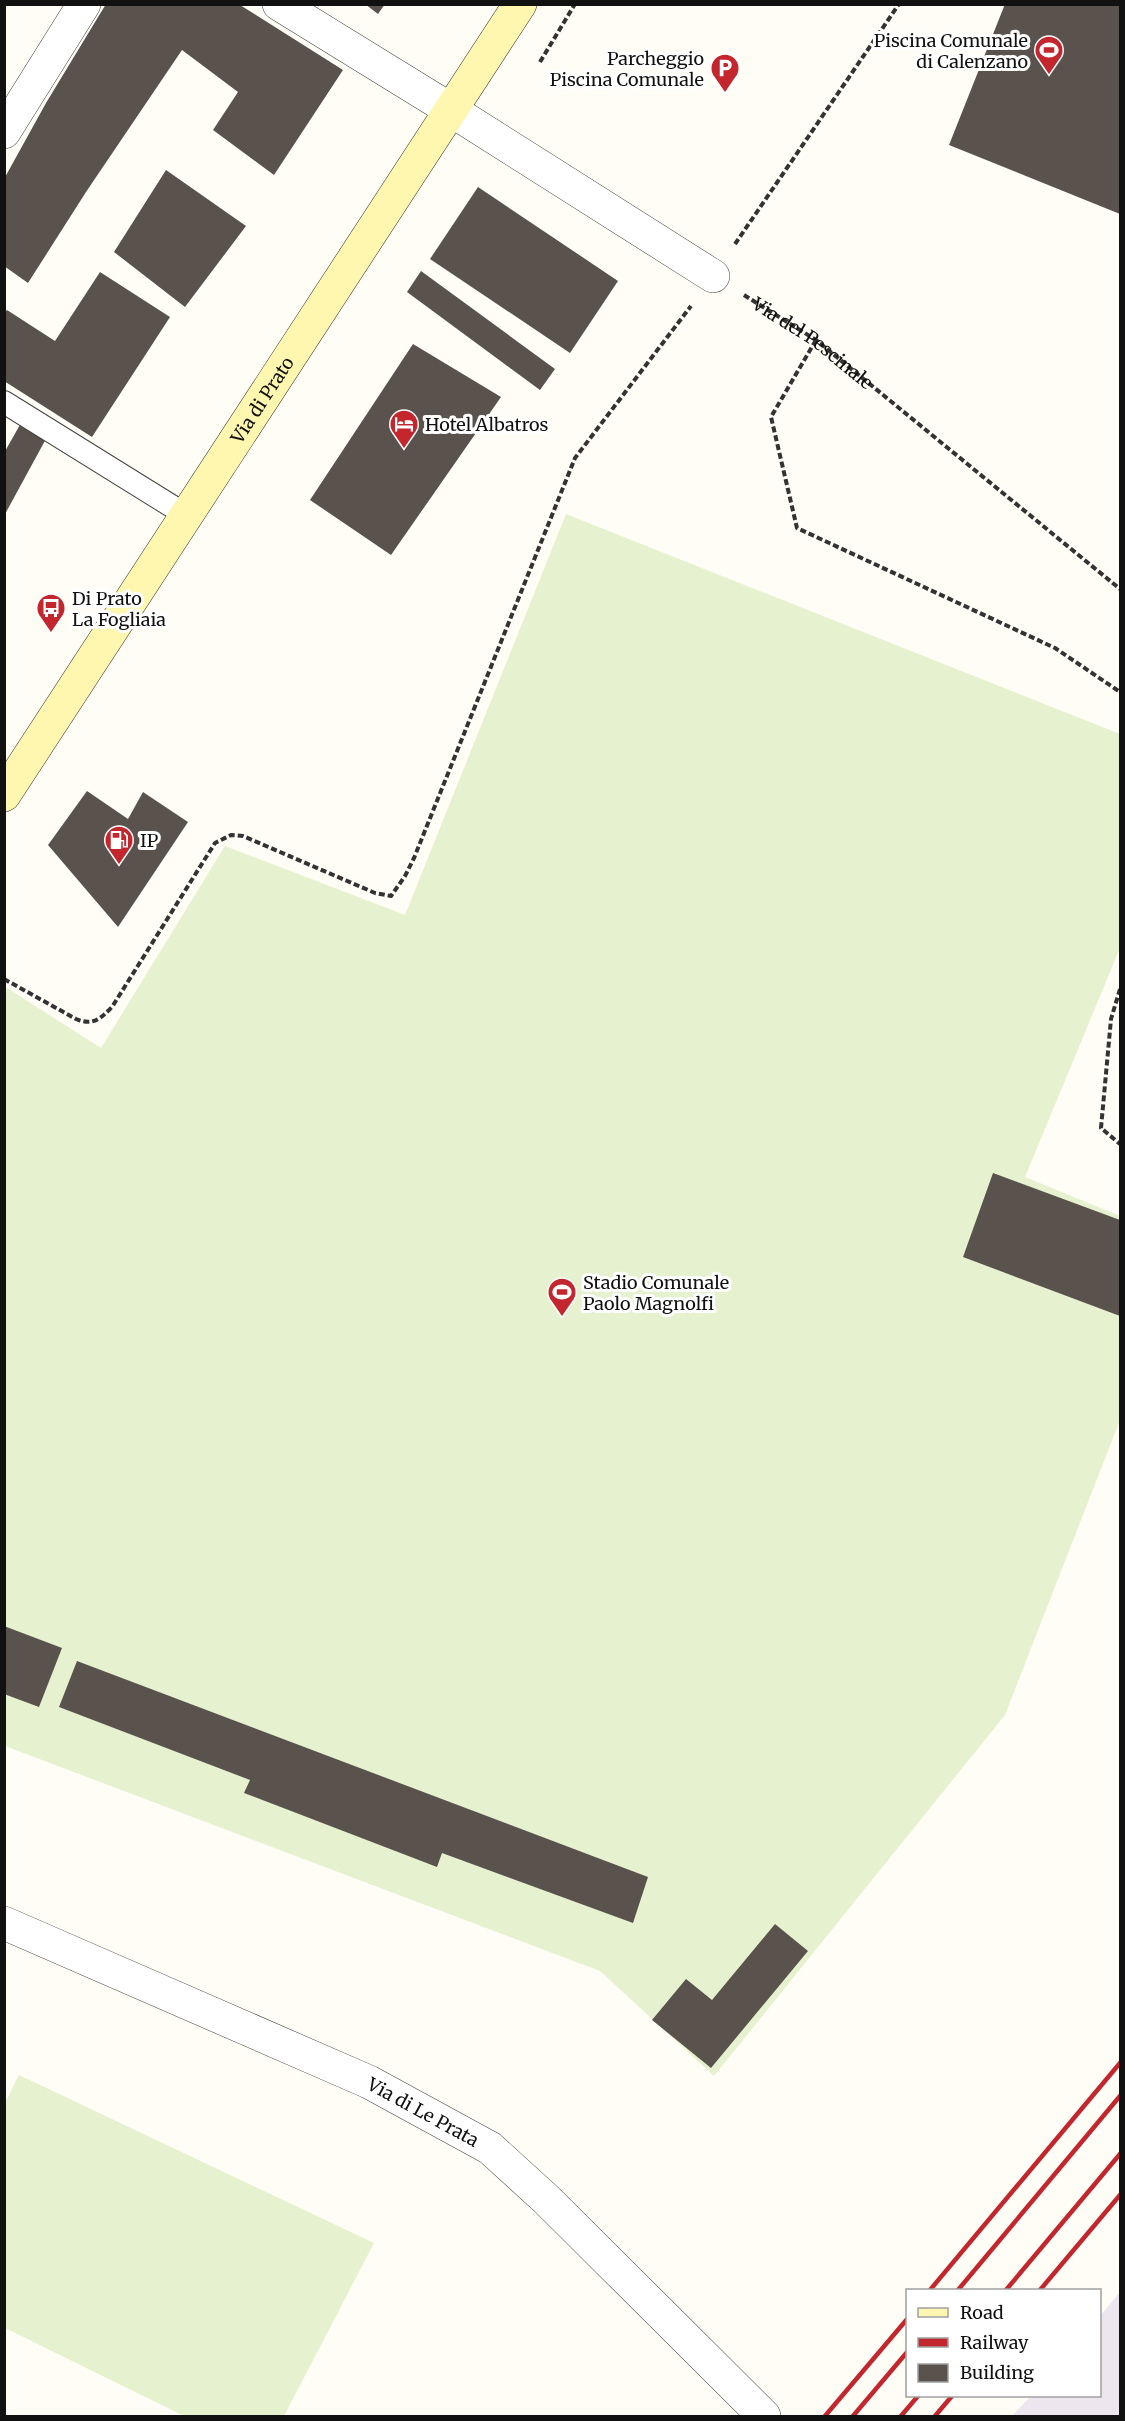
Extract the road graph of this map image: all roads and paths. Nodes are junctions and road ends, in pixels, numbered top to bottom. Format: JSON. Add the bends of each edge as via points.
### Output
{"nodes":[{"id":1,"x":84,"y":4,"type":"edge"},
{"id":2,"x":279,"y":4,"type":"edge"},
{"id":3,"x":520,"y":4,"type":"edge"},
{"id":4,"x":575,"y":4,"type":"edge"},
{"id":5,"x":899,"y":4,"type":"edge"},
{"id":6,"x":540,"y":62,"type":"dead end"},
{"id":7,"x":451,"y":110,"type":"junction"},
{"id":8,"x":6,"y":127,"type":"edge"},
{"id":9,"x":713,"y":276,"type":"junction"},
{"id":10,"x":816,"y":340,"type":"junction"},
{"id":11,"x":4,"y":402,"type":"edge"},
{"id":12,"x":186,"y":515,"type":"junction"},
{"id":13,"x":1120,"y":589,"type":"edge"},
{"id":14,"x":1120,"y":692,"type":"edge"},
{"id":15,"x":4,"y":795,"type":"edge"},
{"id":16,"x":4,"y":979,"type":"edge"},
{"id":17,"x":1120,"y":989,"type":"edge"},
{"id":18,"x":1120,"y":1144,"type":"edge"},
{"id":19,"x":4,"y":1923,"type":"edge"},
{"id":20,"x":764,"y":2416,"type":"edge"}],
"edges":[{"from":1,"to":8,"type":"street"},
{"from":2,"to":7,"type":"street"},
{"from":3,"to":7,"type":"main road","name":"Via di Prato"},
{"from":4,"to":6,"type":"path"},
{"from":5,"to":9,"type":"path"},
{"from":7,"to":9,"type":"street"},
{"from":7,"to":12,"type":"main road","name":"Via di Prato"},
{"from":9,"to":10,"type":"path","name":"Via del Pescinale"},
{"from":9,"to":16,"type":"path","via":[[575,458],[414,858],[391,896],[375,893],[243,836],[231,835],[215,843],[112,1007],[96,1020],[86,1023],[76,1019]]},
{"from":10,"to":13,"type":"path","name":"Via del Pescinale"},
{"from":10,"to":14,"type":"path","via":[[771,417],[797,528],[1056,648]]},
{"from":11,"to":12,"type":"lane"},
{"from":12,"to":15,"type":"main road","name":"Via di Prato"},
{"from":17,"to":18,"type":"path","via":[[1111,1019],[1101,1128]]},
{"from":19,"to":20,"type":"street","name":"Via di Le Prata","via":[[369,2082],[490,2148]]}]}
